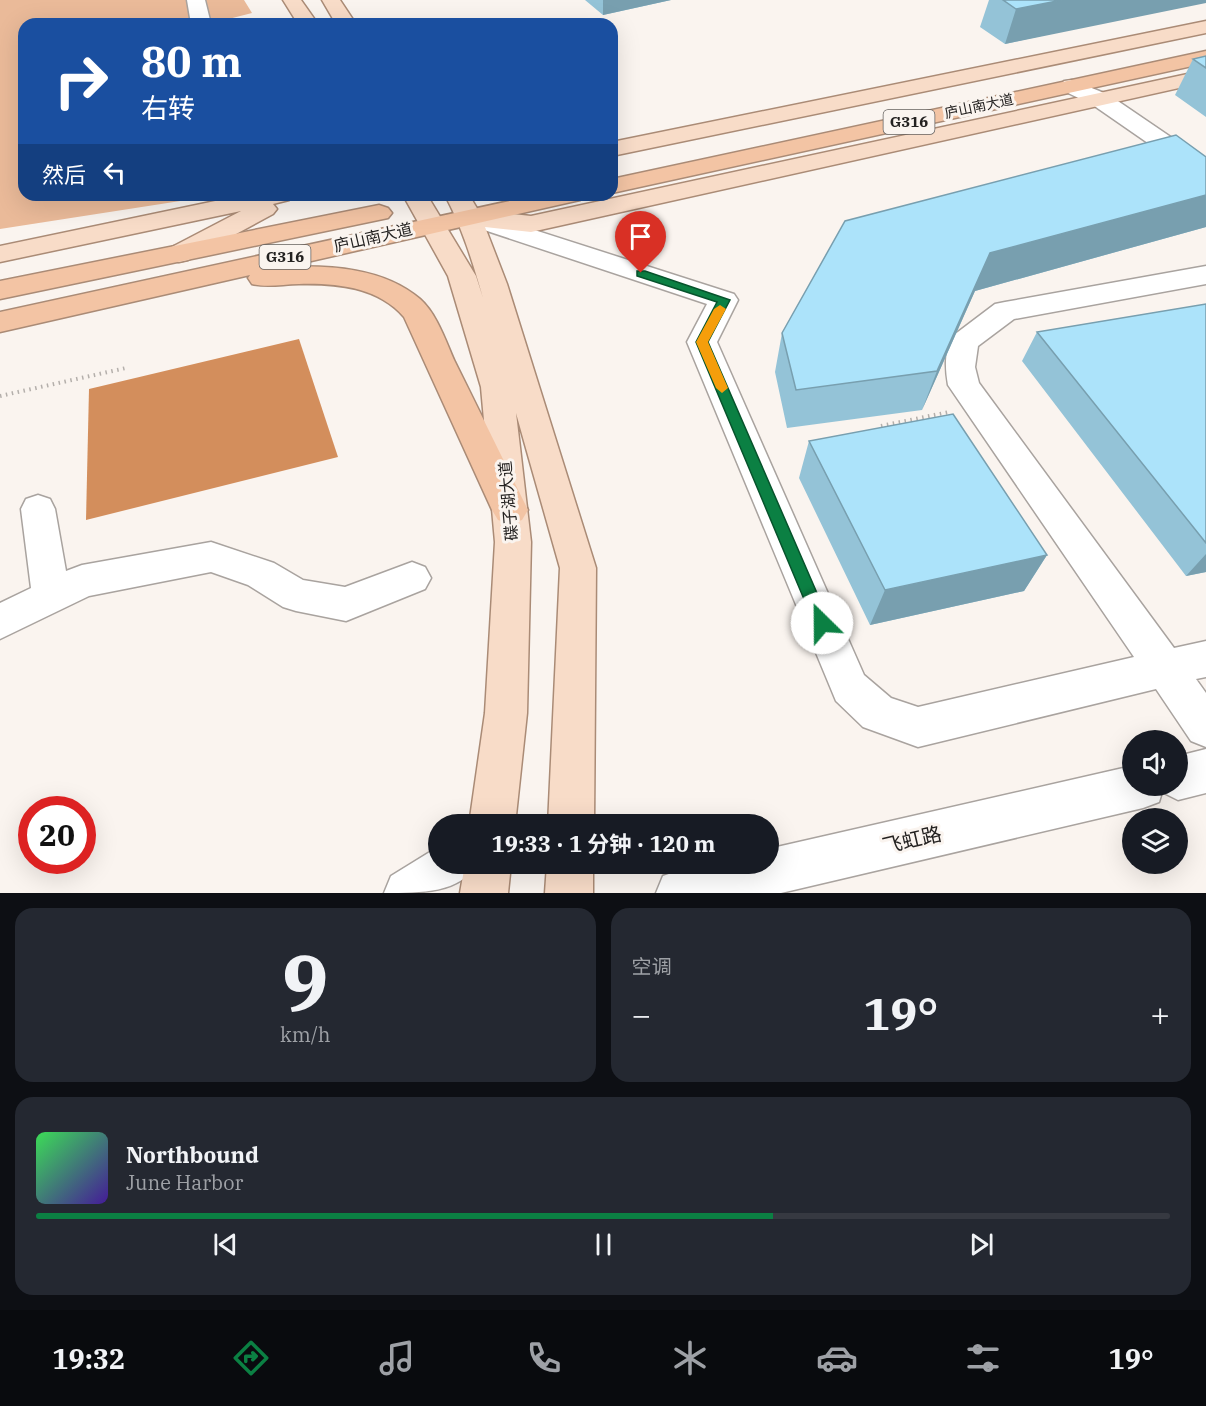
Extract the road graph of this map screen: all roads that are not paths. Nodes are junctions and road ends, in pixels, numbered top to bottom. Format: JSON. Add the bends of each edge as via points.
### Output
{"nodes":[{"id":1,"x":196,"y":0,"type":"edge"},
{"id":2,"x":292,"y":0,"type":"edge"},
{"id":3,"x":331,"y":0,"type":"edge"},
{"id":4,"x":200,"y":18,"type":"edge"},
{"id":5,"x":304,"y":18,"type":"edge"},
{"id":6,"x":342,"y":18,"type":"edge"},
{"id":7,"x":1206,"y":27,"type":"edge"},
{"id":8,"x":1206,"y":42,"type":"edge"},
{"id":9,"x":1206,"y":57,"type":"edge"},
{"id":10,"x":1206,"y":76,"type":"edge"},
{"id":11,"x":1072,"y":86,"type":"junction"},
{"id":12,"x":1101,"y":100,"type":"junction"},
{"id":13,"x":618,"y":148,"type":"edge"},
{"id":14,"x":618,"y":165,"type":"edge"},
{"id":15,"x":1206,"y":172,"type":"edge"},
{"id":16,"x":618,"y":185,"type":"edge"},
{"id":17,"x":252,"y":201,"type":"edge"},
{"id":18,"x":274,"y":201,"type":"edge"},
{"id":19,"x":459,"y":201,"type":"edge"},
{"id":20,"x":464,"y":201,"type":"edge"},
{"id":21,"x":467,"y":201,"type":"edge"},
{"id":22,"x":467,"y":201,"type":"edge"},
{"id":23,"x":424,"y":208,"type":"edge"},
{"id":24,"x":0,"y":254,"type":"edge"},
{"id":25,"x":179,"y":254,"type":"junction"},
{"id":26,"x":1206,"y":275,"type":"edge"},
{"id":27,"x":0,"y":290,"type":"edge"},
{"id":28,"x":97,"y":300,"type":"junction"},
{"id":29,"x":0,"y":322,"type":"edge"},
{"id":30,"x":38,"y":509,"type":"dead end"},
{"id":31,"x":510,"y":510,"type":"junction"},
{"id":32,"x":412,"y":578,"type":"dead end"},
{"id":33,"x":51,"y":596,"type":"junction"},
{"id":34,"x":0,"y":622,"type":"edge"},
{"id":35,"x":1206,"y":659,"type":"edge"},
{"id":36,"x":1166,"y":668,"type":"junction"},
{"id":37,"x":1206,"y":727,"type":"edge"},
{"id":38,"x":1206,"y":771,"type":"edge"},
{"id":39,"x":1188,"y":776,"type":"edge"},
{"id":40,"x":1122,"y":791,"type":"edge"},
{"id":41,"x":493,"y":814,"type":"edge"},
{"id":42,"x":571,"y":814,"type":"edge"},
{"id":43,"x":438,"y":874,"type":"edge"},
{"id":44,"x":487,"y":874,"type":"edge"},
{"id":45,"x":570,"y":874,"type":"edge"},
{"id":46,"x":408,"y":893,"type":"edge"},
{"id":47,"x":484,"y":893,"type":"edge"},
{"id":48,"x":569,"y":893,"type":"edge"},
{"id":49,"x":680,"y":893,"type":"edge"}],
"edges":[{"from":1,"to":4,"type":"street"},
{"from":2,"to":5,"type":"main road"},
{"from":3,"to":6,"type":"main road"},
{"from":7,"to":13,"type":"main road"},
{"from":8,"to":14,"type":"highway","name":"庐山南大道","number":"G316"},
{"from":9,"to":11,"type":"highway","name":"庐山南大道","number":"G316"},
{"from":10,"to":12,"type":"main road"},
{"from":11,"to":12,"type":"street"},
{"from":11,"to":16,"type":"highway","name":"庐山南大道","number":"G316"},
{"from":12,"to":15,"type":"street"},
{"from":12,"to":21,"type":"main road","via":[[531,224]]},
{"from":17,"to":24,"type":"main road"},
{"from":18,"to":25,"type":"main road"},
{"from":19,"to":23,"type":"highway","name":"庐山南大道","number":"G316"},
{"from":20,"to":42,"type":"main road","via":[[578,568]]},
{"from":22,"to":36,"type":"street","via":[[724,300],[702,342],[850,688],[878,713],[918,727]]},
{"from":23,"to":25,"type":"highway","name":"庐山南大道","number":"G316"},
{"from":23,"to":28,"type":"highway","name":"庐山南大道","number":"G316"},
{"from":23,"to":31,"type":"main road","name":"碟子湖大道","via":[[462,276],[497,387]]},
{"from":25,"to":27,"type":"highway","name":"庐山南大道","number":"G316"},
{"from":26,"to":36,"type":"street","via":[[1005,312],[964,342],[960,367],[964,385]]},
{"from":28,"to":29,"type":"highway","name":"庐山南大道","number":"G316"},
{"from":28,"to":31,"type":"highway","via":[[268,277],[328,276],[377,285],[411,306],[422,324]]},
{"from":30,"to":33,"type":"street"},
{"from":31,"to":41,"type":"main road","name":"碟子湖大道","via":[[513,542],[506,713]]},
{"from":32,"to":33,"type":"street","via":[[346,604],[296,595],[261,574],[211,557],[82,581]]},
{"from":33,"to":34,"type":"street"},
{"from":35,"to":36,"type":"street"},
{"from":36,"to":37,"type":"street"},
{"from":38,"to":39,"type":"street"},
{"from":40,"to":49,"type":"street","name":"飞虹路"},
{"from":43,"to":46,"type":"street"},
{"from":44,"to":47,"type":"main road"},
{"from":45,"to":48,"type":"main road"}]}
